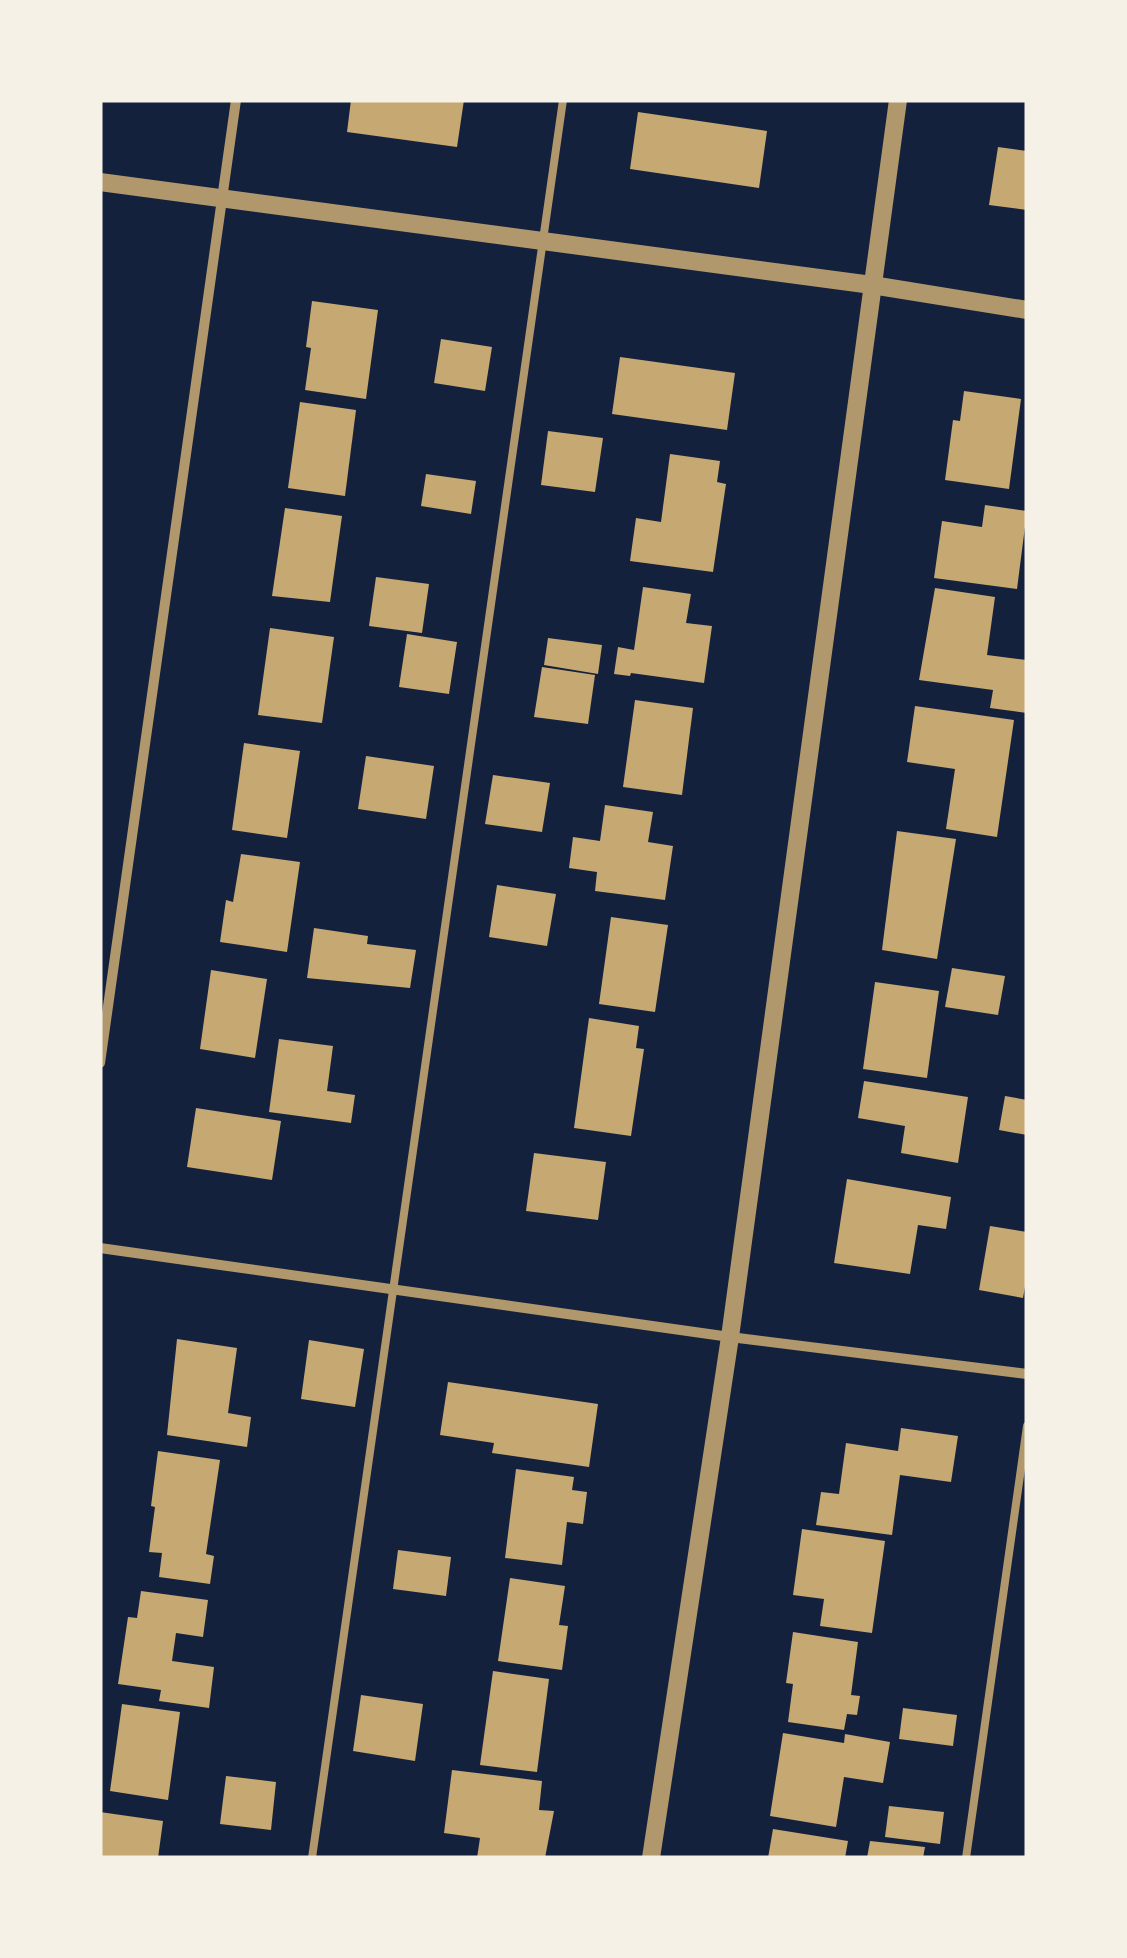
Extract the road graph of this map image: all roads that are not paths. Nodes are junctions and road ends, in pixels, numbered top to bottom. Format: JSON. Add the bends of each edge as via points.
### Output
{"nodes":[{"id":1,"x":236,"y":100,"type":"edge"},
{"id":2,"x":563,"y":100,"type":"edge"},
{"id":3,"x":898,"y":100,"type":"edge"},
{"id":4,"x":100,"y":182,"type":"edge"},
{"id":5,"x":222,"y":199,"type":"junction"},
{"id":6,"x":544,"y":243,"type":"junction"},
{"id":7,"x":872,"y":285,"type":"junction"},
{"id":8,"x":1027,"y":310,"type":"edge"},
{"id":9,"x":100,"y":1063,"type":"edge"},
{"id":10,"x":100,"y":1248,"type":"edge"},
{"id":11,"x":396,"y":1290,"type":"junction"},
{"id":12,"x":730,"y":1336,"type":"junction"},
{"id":13,"x":1027,"y":1374,"type":"edge"},
{"id":14,"x":1027,"y":1426,"type":"edge"},
{"id":15,"x":312,"y":1858,"type":"edge"},
{"id":16,"x":651,"y":1858,"type":"edge"},
{"id":17,"x":966,"y":1858,"type":"edge"}],
"edges":[{"from":1,"to":5,"type":"street"},
{"from":2,"to":6,"type":"lane"},
{"from":3,"to":7,"type":"street"},
{"from":4,"to":5,"type":"street"},
{"from":5,"to":6,"type":"street"},
{"from":5,"to":9,"type":"street"},
{"from":6,"to":7,"type":"street"},
{"from":6,"to":11,"type":"lane"},
{"from":7,"to":8,"type":"street"},
{"from":7,"to":12,"type":"street"},
{"from":10,"to":11,"type":"street"},
{"from":11,"to":12,"type":"street"},
{"from":11,"to":15,"type":"lane"},
{"from":12,"to":13,"type":"street"},
{"from":12,"to":16,"type":"street"},
{"from":14,"to":17,"type":"lane"}]}
